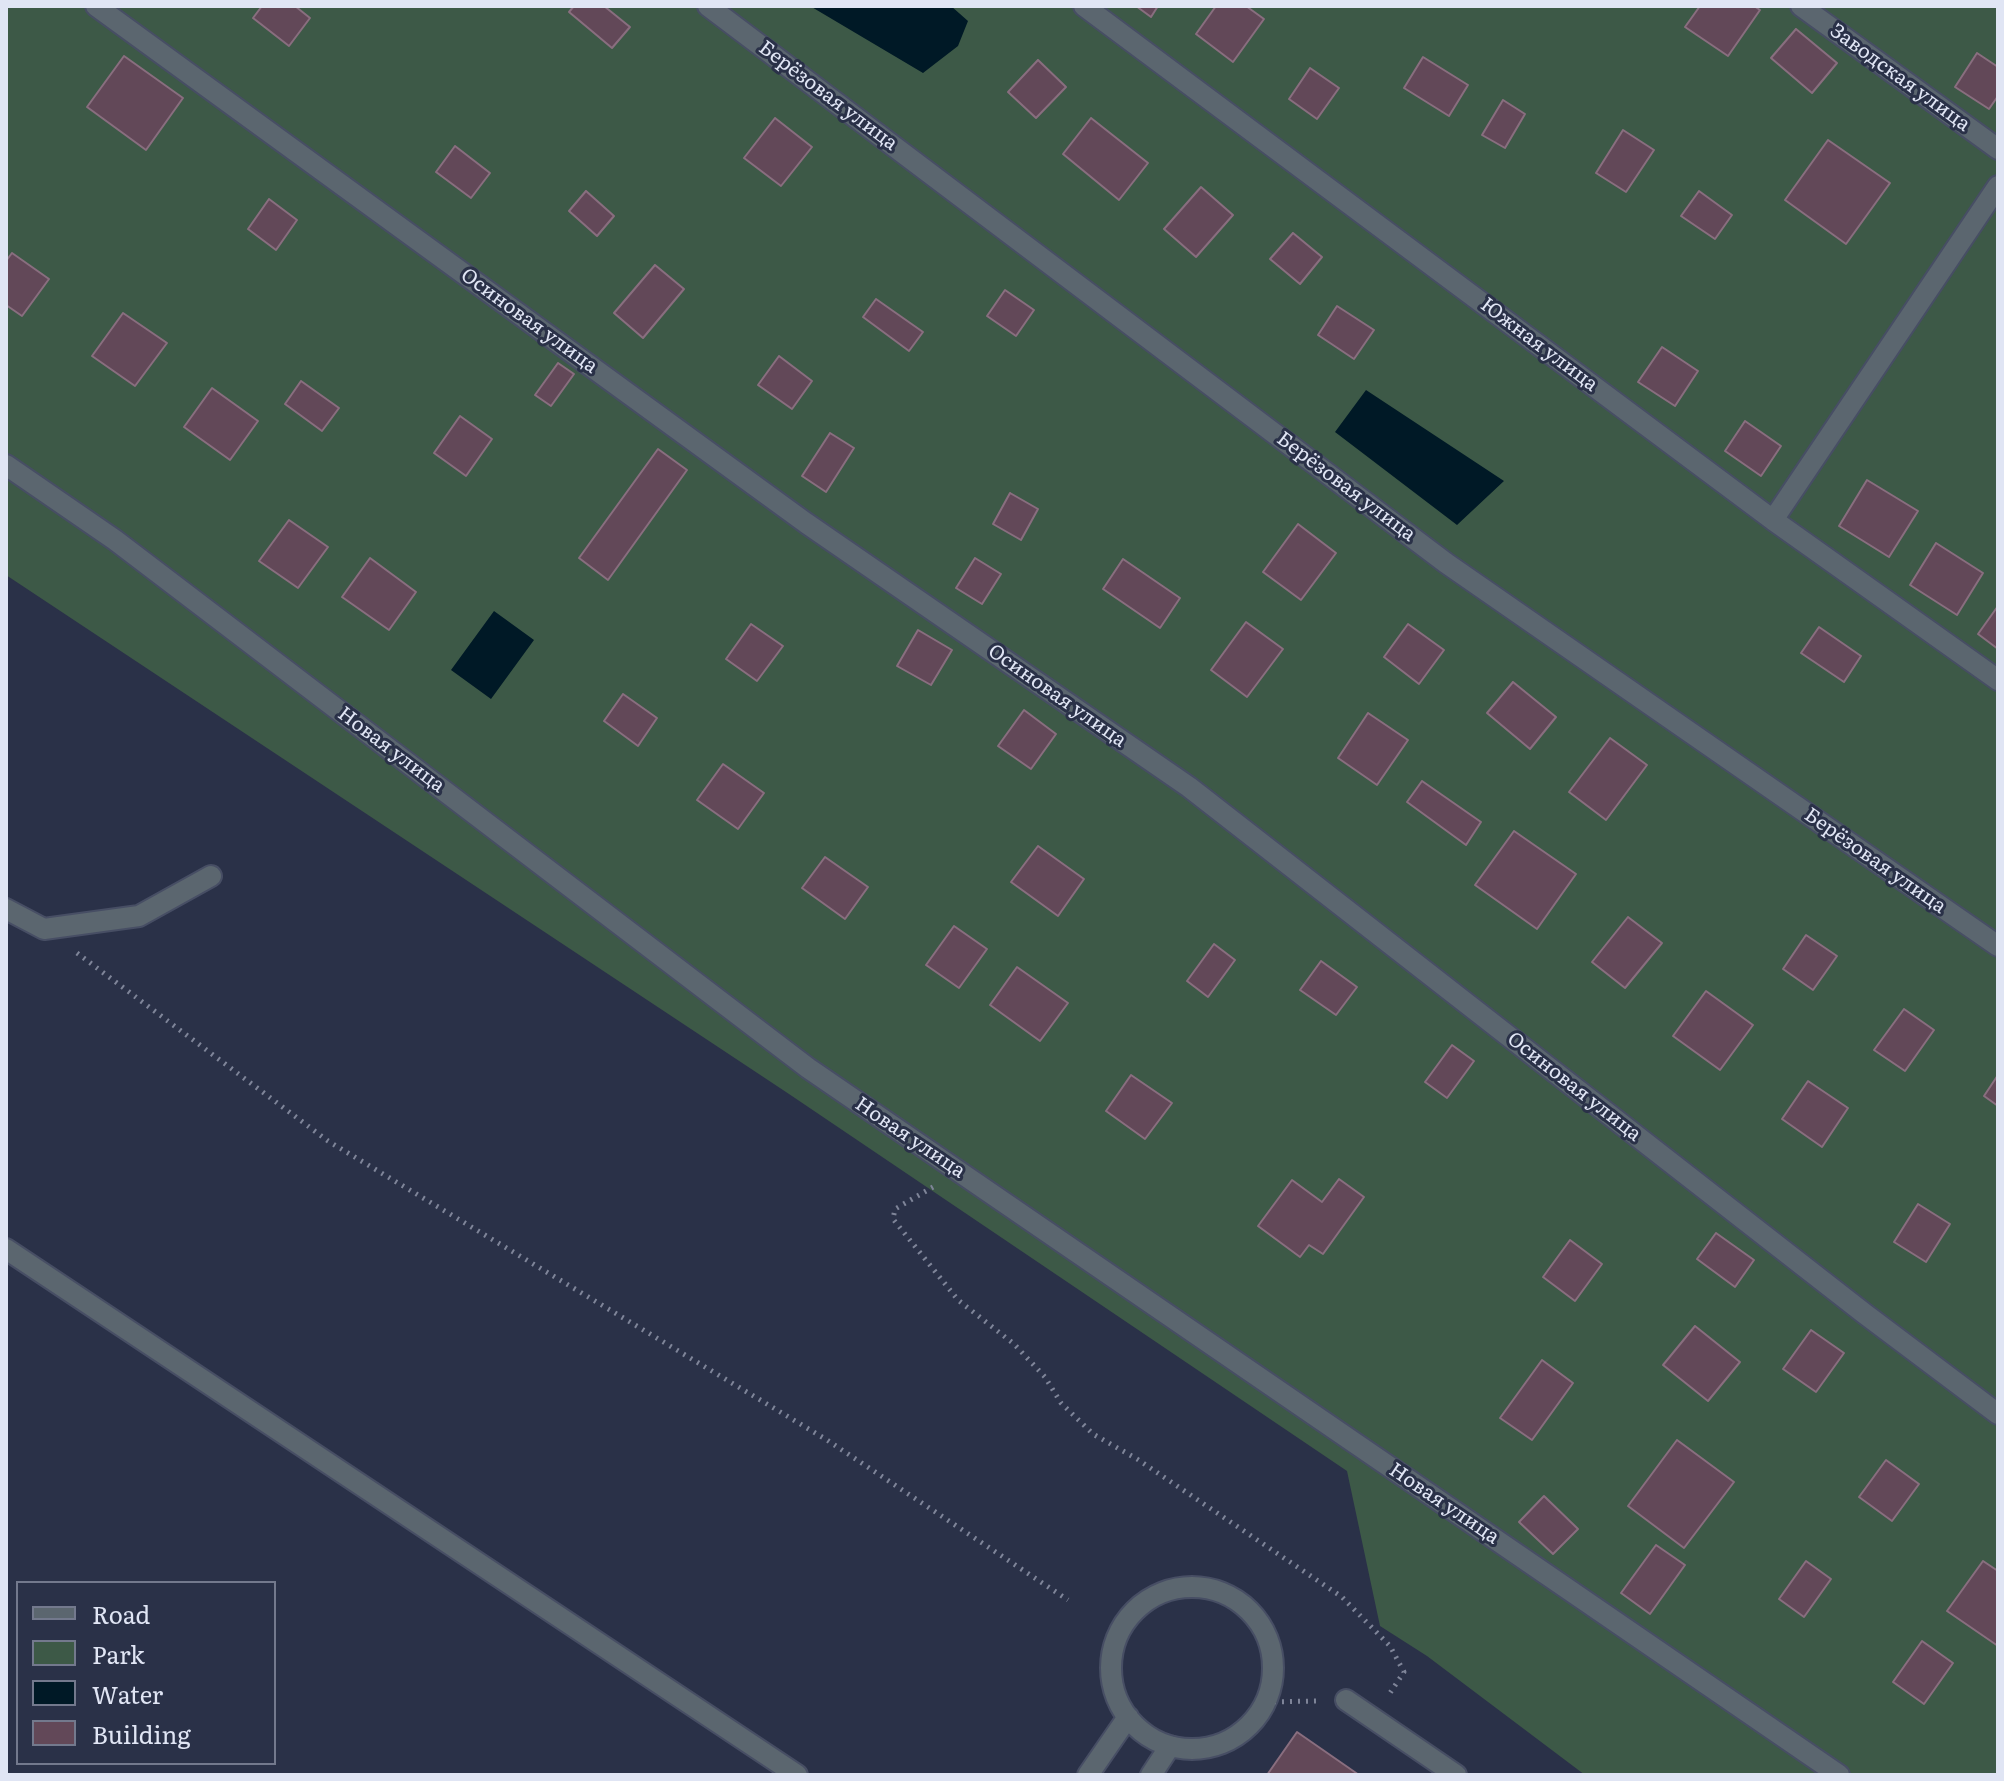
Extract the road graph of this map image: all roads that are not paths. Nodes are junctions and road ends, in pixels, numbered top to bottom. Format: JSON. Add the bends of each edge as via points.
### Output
{"nodes":[{"id":1,"x":96,"y":6,"type":"edge"},
{"id":2,"x":708,"y":6,"type":"edge"},
{"id":3,"x":1084,"y":6,"type":"edge"},
{"id":4,"x":1801,"y":6,"type":"edge"},
{"id":5,"x":1998,"y":149,"type":"edge"},
{"id":6,"x":1998,"y":186,"type":"edge"},
{"id":7,"x":6,"y":465,"type":"edge"},
{"id":8,"x":1773,"y":520,"type":"junction"},
{"id":9,"x":1998,"y":680,"type":"edge"},
{"id":10,"x":211,"y":876,"type":"dead end"},
{"id":11,"x":6,"y":909,"type":"edge"},
{"id":12,"x":1998,"y":946,"type":"edge"},
{"id":13,"x":6,"y":1249,"type":"edge"},
{"id":14,"x":1998,"y":1414,"type":"edge"},
{"id":15,"x":1346,"y":1700,"type":"road end"},
{"id":16,"x":1128,"y":1717,"type":"junction"},
{"id":17,"x":1170,"y":1746,"type":"junction"},
{"id":18,"x":797,"y":1775,"type":"edge"},
{"id":19,"x":1088,"y":1775,"type":"edge"},
{"id":20,"x":1151,"y":1775,"type":"edge"},
{"id":21,"x":1456,"y":1775,"type":"edge"},
{"id":22,"x":1839,"y":1775,"type":"edge"}],
"edges":[{"from":1,"to":14,"type":"street","name":"Осиновая улица","via":[[806,523],[1189,787]]},
{"from":2,"to":12,"type":"street","name":"Берёзовая улица","via":[[1446,563]]},
{"from":3,"to":8,"type":"street","name":"Южная улица"},
{"from":4,"to":5,"type":"street","name":"Заводская улица"},
{"from":6,"to":8,"type":"street"},
{"from":7,"to":22,"type":"street","name":"Новая улица","via":[[115,540],[808,1068]]},
{"from":8,"to":9,"type":"street","name":"Южная улица"},
{"from":10,"to":11,"type":"street","via":[[139,916],[44,929]]},
{"from":13,"to":18,"type":"street"},
{"from":15,"to":21,"type":"street"},
{"from":16,"to":17,"type":"street"},
{"from":16,"to":17,"type":"street","via":[[1112,1683],[1113,1654],[1133,1612],[1148,1599],[1184,1587],[1203,1587],[1238,1600],[1271,1646],[1272,1684],[1266,1702],[1242,1732],[1226,1741],[1188,1749]]},
{"from":16,"to":19,"type":"street"},
{"from":17,"to":20,"type":"street"}]}
